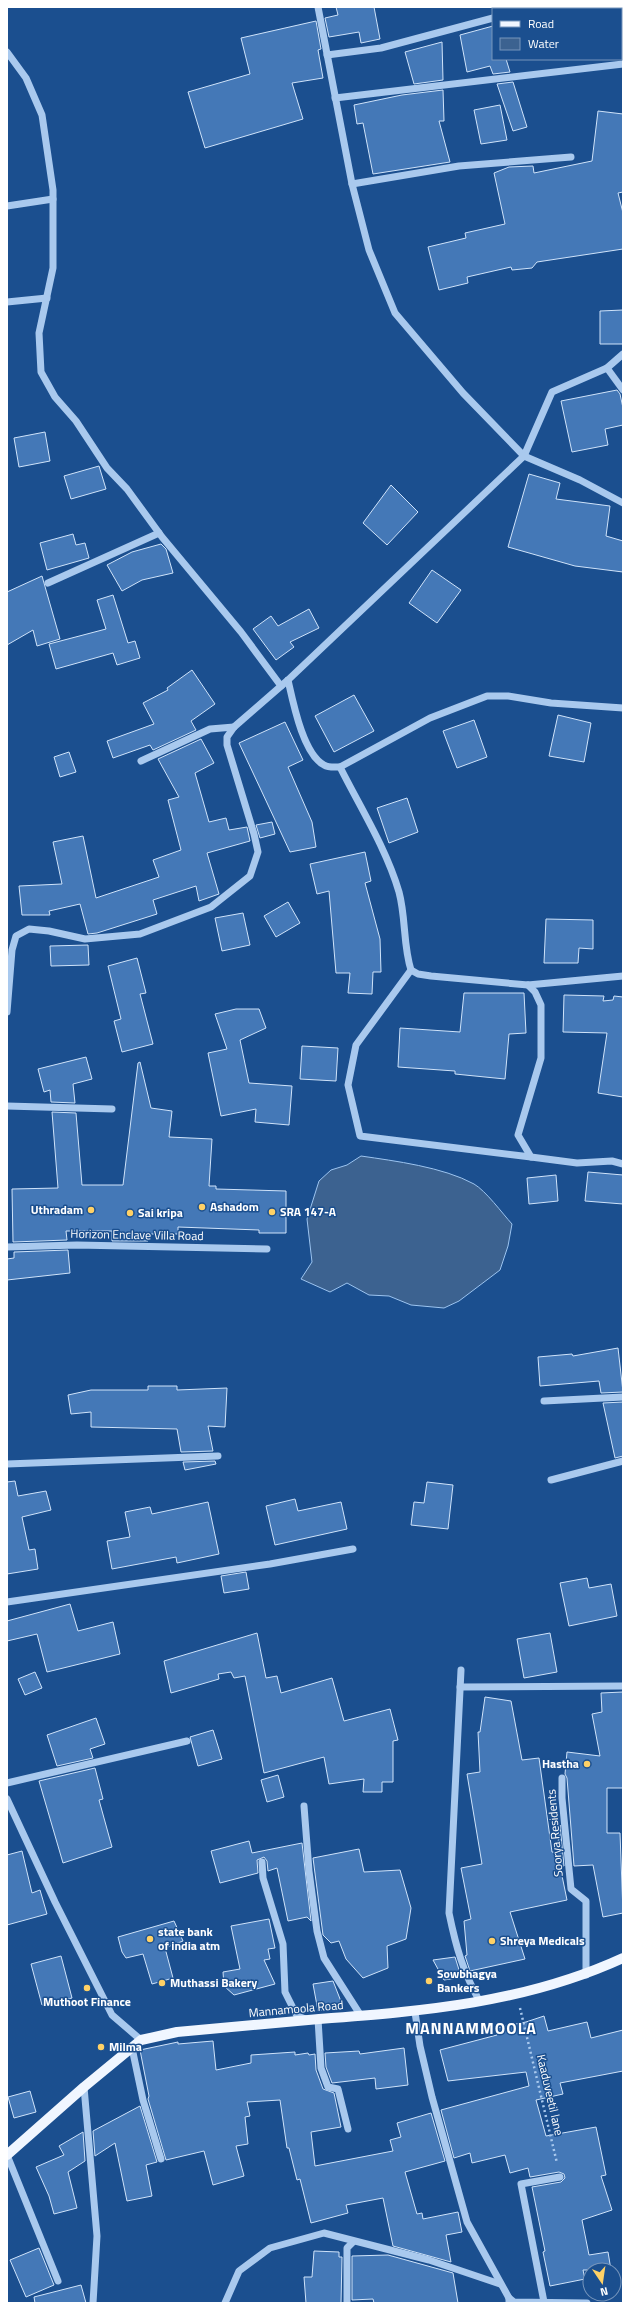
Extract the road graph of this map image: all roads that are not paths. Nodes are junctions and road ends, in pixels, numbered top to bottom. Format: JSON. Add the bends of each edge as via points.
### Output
{"nodes":[{"id":1,"x":318,"y":7,"type":"edge"},
{"id":2,"x":492,"y":18,"type":"edge"},
{"id":3,"x":7,"y":52,"type":"edge"},
{"id":4,"x":327,"y":55,"type":"junction"},
{"id":5,"x":623,"y":64,"type":"edge"},
{"id":6,"x":335,"y":98,"type":"junction"},
{"id":7,"x":571,"y":157,"type":"dead end"},
{"id":8,"x":352,"y":184,"type":"junction"},
{"id":9,"x":53,"y":199,"type":"junction"},
{"id":10,"x":7,"y":206,"type":"edge"},
{"id":11,"x":47,"y":298,"type":"junction"},
{"id":12,"x":7,"y":302,"type":"edge"},
{"id":13,"x":623,"y":354,"type":"edge"},
{"id":14,"x":607,"y":368,"type":"junction"},
{"id":15,"x":623,"y":390,"type":"edge"},
{"id":16,"x":524,"y":456,"type":"junction"},
{"id":17,"x":623,"y":503,"type":"edge"},
{"id":18,"x":159,"y":532,"type":"junction"},
{"id":19,"x":48,"y":583,"type":"dead end"},
{"id":20,"x":288,"y":680,"type":"junction"},
{"id":21,"x":281,"y":686,"type":"junction"},
{"id":22,"x":623,"y":708,"type":"edge"},
{"id":23,"x":234,"y":727,"type":"junction"},
{"id":24,"x":141,"y":761,"type":"dead end"},
{"id":25,"x":340,"y":767,"type":"junction"},
{"id":26,"x":411,"y":970,"type":"junction"},
{"id":27,"x":623,"y":976,"type":"edge"},
{"id":28,"x":528,"y":985,"type":"junction"},
{"id":29,"x":7,"y":1012,"type":"edge"},
{"id":30,"x":7,"y":1106,"type":"edge"},
{"id":31,"x":112,"y":1109,"type":"dead end"},
{"id":32,"x":531,"y":1157,"type":"junction"},
{"id":33,"x":623,"y":1164,"type":"edge"},
{"id":34,"x":7,"y":1247,"type":"edge"},
{"id":35,"x":267,"y":1249,"type":"dead end"},
{"id":36,"x":623,"y":1397,"type":"edge"},
{"id":37,"x":544,"y":1401,"type":"dead end"},
{"id":38,"x":218,"y":1456,"type":"dead end"},
{"id":39,"x":623,"y":1461,"type":"edge"},
{"id":40,"x":7,"y":1464,"type":"edge"},
{"id":41,"x":551,"y":1480,"type":"dead end"},
{"id":42,"x":353,"y":1549,"type":"dead end"},
{"id":43,"x":7,"y":1602,"type":"edge"},
{"id":44,"x":461,"y":1670,"type":"dead end"},
{"id":45,"x":623,"y":1686,"type":"edge"},
{"id":46,"x":460,"y":1687,"type":"junction"},
{"id":47,"x":187,"y":1741,"type":"dead end"},
{"id":48,"x":562,"y":1778,"type":"dead end"},
{"id":49,"x":7,"y":1783,"type":"edge"},
{"id":50,"x":7,"y":1799,"type":"edge"},
{"id":51,"x":304,"y":1806,"type":"dead end"},
{"id":52,"x":262,"y":1862,"type":"dead end"},
{"id":53,"x":623,"y":1958,"type":"edge"},
{"id":54,"x":586,"y":1975,"type":"junction"},
{"id":55,"x":480,"y":2002,"type":"junction"},
{"id":56,"x":415,"y":2012,"type":"junction"},
{"id":57,"x":361,"y":2016,"type":"junction"},
{"id":58,"x":314,"y":2020,"type":"junction"},
{"id":59,"x":141,"y":2040,"type":"junction"},
{"id":60,"x":132,"y":2048,"type":"junction"},
{"id":61,"x":84,"y":2087,"type":"junction"},
{"id":62,"x":348,"y":2129,"type":"dead end"},
{"id":63,"x":7,"y":2155,"type":"edge"},
{"id":64,"x":160,"y":2159,"type":"dead end"},
{"id":65,"x":560,"y":2177,"type":"road end"},
{"id":66,"x":353,"y":2242,"type":"junction"},
{"id":67,"x":58,"y":2281,"type":"dead end"},
{"id":68,"x":500,"y":2284,"type":"junction"},
{"id":69,"x":509,"y":2301,"type":"edge"},
{"id":70,"x":544,"y":2302,"type":"junction"},
{"id":71,"x":93,"y":2303,"type":"edge"},
{"id":72,"x":225,"y":2303,"type":"edge"},
{"id":73,"x":347,"y":2303,"type":"edge"},
{"id":74,"x":587,"y":2303,"type":"edge"}],
"edges":[{"from":1,"to":4,"type":"street"},
{"from":2,"to":4,"type":"street","via":[[381,48]]},
{"from":3,"to":9,"type":"street","via":[[26,78],[42,115]]},
{"from":4,"to":6,"type":"street"},
{"from":5,"to":6,"type":"street"},
{"from":6,"to":8,"type":"street"},
{"from":7,"to":8,"type":"street","via":[[466,166]]},
{"from":8,"to":16,"type":"street","via":[[369,250],[395,313],[463,393]]},
{"from":9,"to":10,"type":"street"},
{"from":9,"to":11,"type":"street","via":[[53,268]]},
{"from":11,"to":12,"type":"street"},
{"from":11,"to":18,"type":"street","via":[[39,333],[41,372],[55,396],[76,421],[107,468],[127,489]]},
{"from":13,"to":14,"type":"street"},
{"from":14,"to":15,"type":"street"},
{"from":14,"to":16,"type":"street","via":[[552,392]]},
{"from":16,"to":17,"type":"street","via":[[580,480]]},
{"from":16,"to":20,"type":"street"},
{"from":18,"to":19,"type":"street"},
{"from":18,"to":21,"type":"street","via":[[241,632]]},
{"from":20,"to":21,"type":"street"},
{"from":20,"to":25,"type":"street","via":[[303,734],[317,761],[326,766]]},
{"from":21,"to":23,"type":"street"},
{"from":22,"to":25,"type":"street","via":[[487,696],[430,718]]},
{"from":23,"to":24,"type":"street","via":[[210,729]]},
{"from":23,"to":29,"type":"street","via":[[227,737],[227,745],[258,852],[250,876],[211,907],[140,934],[85,939],[29,929],[16,936],[12,950]]},
{"from":25,"to":26,"type":"street","via":[[388,863],[399,891],[406,920],[406,954]]},
{"from":26,"to":28,"type":"street","via":[[431,976]]},
{"from":26,"to":32,"type":"street","via":[[356,1045],[348,1085],[360,1136]]},
{"from":27,"to":28,"type":"street"},
{"from":28,"to":32,"type":"street","via":[[535,992],[541,1005],[542,1058],[518,1135]]},
{"from":30,"to":31,"type":"street"},
{"from":32,"to":33,"type":"street","via":[[577,1164],[612,1161]]},
{"from":34,"to":35,"type":"street","name":"Horizon Enclave Villa Road","via":[[78,1245]]},
{"from":36,"to":37,"type":"street"},
{"from":38,"to":40,"type":"street"},
{"from":39,"to":41,"type":"street"},
{"from":42,"to":43,"type":"street"},
{"from":44,"to":46,"type":"street"},
{"from":45,"to":46,"type":"street"},
{"from":46,"to":55,"type":"street","via":[[449,1913],[465,1975]]},
{"from":47,"to":49,"type":"street"},
{"from":48,"to":54,"type":"street","name":"Soorya Residents","via":[[572,1889],[586,1901]]},
{"from":50,"to":59,"type":"street","via":[[112,2015]]},
{"from":51,"to":57,"type":"street","via":[[309,1870],[324,1958]]},
{"from":52,"to":58,"type":"street","via":[[262,1878],[283,1944],[285,1992],[297,2016]]},
{"from":53,"to":54,"type":"main road","name":"Mannamoola Road"},
{"from":54,"to":55,"type":"main road","name":"Mannamoola Road"},
{"from":55,"to":56,"type":"main road","name":"Mannamoola Road"},
{"from":56,"to":57,"type":"main road","name":"Mannamoola Road"},
{"from":56,"to":68,"type":"street","via":[[430,2090],[467,2222]]},
{"from":57,"to":58,"type":"main road","name":"Mannamoola Road"},
{"from":58,"to":59,"type":"main road","name":"Mannamoola Road","via":[[177,2032]]},
{"from":58,"to":62,"type":"street","via":[[321,2068],[328,2087],[338,2089]]},
{"from":59,"to":60,"type":"main road","name":"Mannamoola Road"},
{"from":60,"to":61,"type":"main road","name":"Mannamoola Road"},
{"from":60,"to":64,"type":"street","via":[[143,2100]]},
{"from":61,"to":63,"type":"main road","name":"Mannamoola Road"},
{"from":61,"to":71,"type":"street","via":[[97,2236]]},
{"from":63,"to":67,"type":"street"},
{"from":65,"to":70,"type":"street","via":[[522,2184]]},
{"from":66,"to":68,"type":"street","via":[[429,2260]]},
{"from":66,"to":72,"type":"street","via":[[324,2233],[270,2248],[239,2271]]},
{"from":66,"to":73,"type":"street","via":[[347,2248]]},
{"from":68,"to":69,"type":"street"},
{"from":69,"to":70,"type":"street"},
{"from":70,"to":74,"type":"street"}]}
